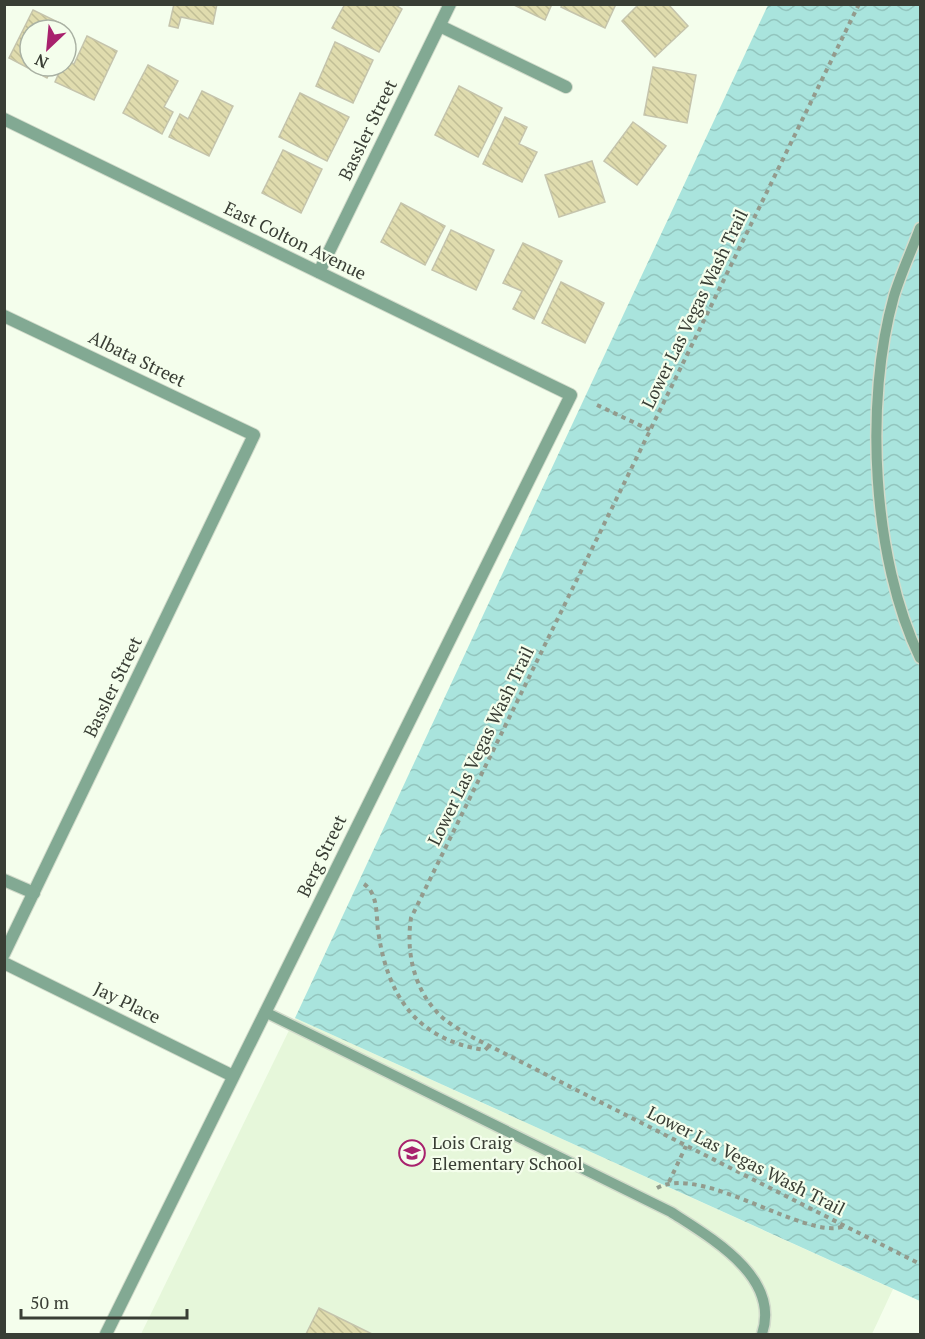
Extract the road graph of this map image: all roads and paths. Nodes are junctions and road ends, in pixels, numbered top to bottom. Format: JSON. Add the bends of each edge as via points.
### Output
{"nodes":[{"id":1,"x":450,"y":4,"type":"edge"},
{"id":2,"x":859,"y":4,"type":"edge"},
{"id":3,"x":440,"y":26,"type":"junction"},
{"id":4,"x":566,"y":87,"type":"dead end"},
{"id":5,"x":4,"y":119,"type":"edge"},
{"id":6,"x":921,"y":228,"type":"edge"},
{"id":7,"x":319,"y":272,"type":"junction"},
{"id":8,"x":4,"y":316,"type":"edge"},
{"id":9,"x":571,"y":394,"type":"joint"},
{"id":10,"x":597,"y":405,"type":"dead end"},
{"id":11,"x":650,"y":430,"type":"junction"},
{"id":12,"x":254,"y":435,"type":"joint"},
{"id":13,"x":921,"y":658,"type":"edge"},
{"id":14,"x":4,"y":880,"type":"edge"},
{"id":15,"x":364,"y":884,"type":"dead end"},
{"id":16,"x":34,"y":893,"type":"junction"},
{"id":17,"x":4,"y":954,"type":"edge"},
{"id":18,"x":4,"y":963,"type":"edge"},
{"id":19,"x":265,"y":1012,"type":"junction"},
{"id":20,"x":489,"y":1046,"type":"junction"},
{"id":21,"x":233,"y":1077,"type":"junction"},
{"id":22,"x":686,"y":1146,"type":"junction"},
{"id":23,"x":669,"y":1182,"type":"junction"},
{"id":24,"x":641,"y":1197,"type":"junction"},
{"id":25,"x":845,"y":1226,"type":"junction"},
{"id":26,"x":921,"y":1264,"type":"edge"},
{"id":27,"x":106,"y":1335,"type":"edge"},
{"id":28,"x":762,"y":1335,"type":"edge"}],
"edges":[{"from":1,"to":3,"type":"street","name":"Bassler Street"},
{"from":2,"to":11,"type":"path","name":"Lower Las Vegas Wash Trail"},
{"from":3,"to":4,"type":"street"},
{"from":3,"to":7,"type":"street","name":"Bassler Street"},
{"from":5,"to":7,"type":"street","name":"East Colton Avenue"},
{"from":6,"to":13,"type":"lane","via":[[894,296],[878,386],[877,456],[889,564],[913,644]]},
{"from":7,"to":9,"type":"street","name":"East Colton Avenue"},
{"from":8,"to":12,"type":"street","name":"Albata Street"},
{"from":9,"to":19,"type":"street","name":"Berg Street"},
{"from":10,"to":11,"type":"path"},
{"from":11,"to":20,"type":"path","name":"Lower Las Vegas Wash Trail","via":[[411,918],[410,951],[421,987],[436,1011]]},
{"from":12,"to":16,"type":"street","name":"Bassler Street"},
{"from":14,"to":16,"type":"street"},
{"from":15,"to":20,"type":"path","via":[[371,889],[374,900],[383,965],[393,989],[411,1013],[448,1042],[485,1050]]},
{"from":16,"to":17,"type":"street","name":"Bassler Street"},
{"from":18,"to":21,"type":"street","name":"Jay Place"},
{"from":19,"to":21,"type":"street","name":"Berg Street"},
{"from":19,"to":24,"type":"lane"},
{"from":20,"to":22,"type":"path","name":"Lower Las Vegas Wash Trail"},
{"from":21,"to":27,"type":"street","name":"Berg Street"},
{"from":22,"to":23,"type":"path"},
{"from":22,"to":25,"type":"path","name":"Lower Las Vegas Wash Trail"},
{"from":23,"to":24,"type":"path"},
{"from":23,"to":25,"type":"path","via":[[702,1186],[815,1225],[838,1229]]},
{"from":24,"to":28,"type":"lane","via":[[720,1245],[757,1283],[766,1322]]},
{"from":25,"to":26,"type":"path","name":"Lower Las Vegas Wash Trail"}]}
